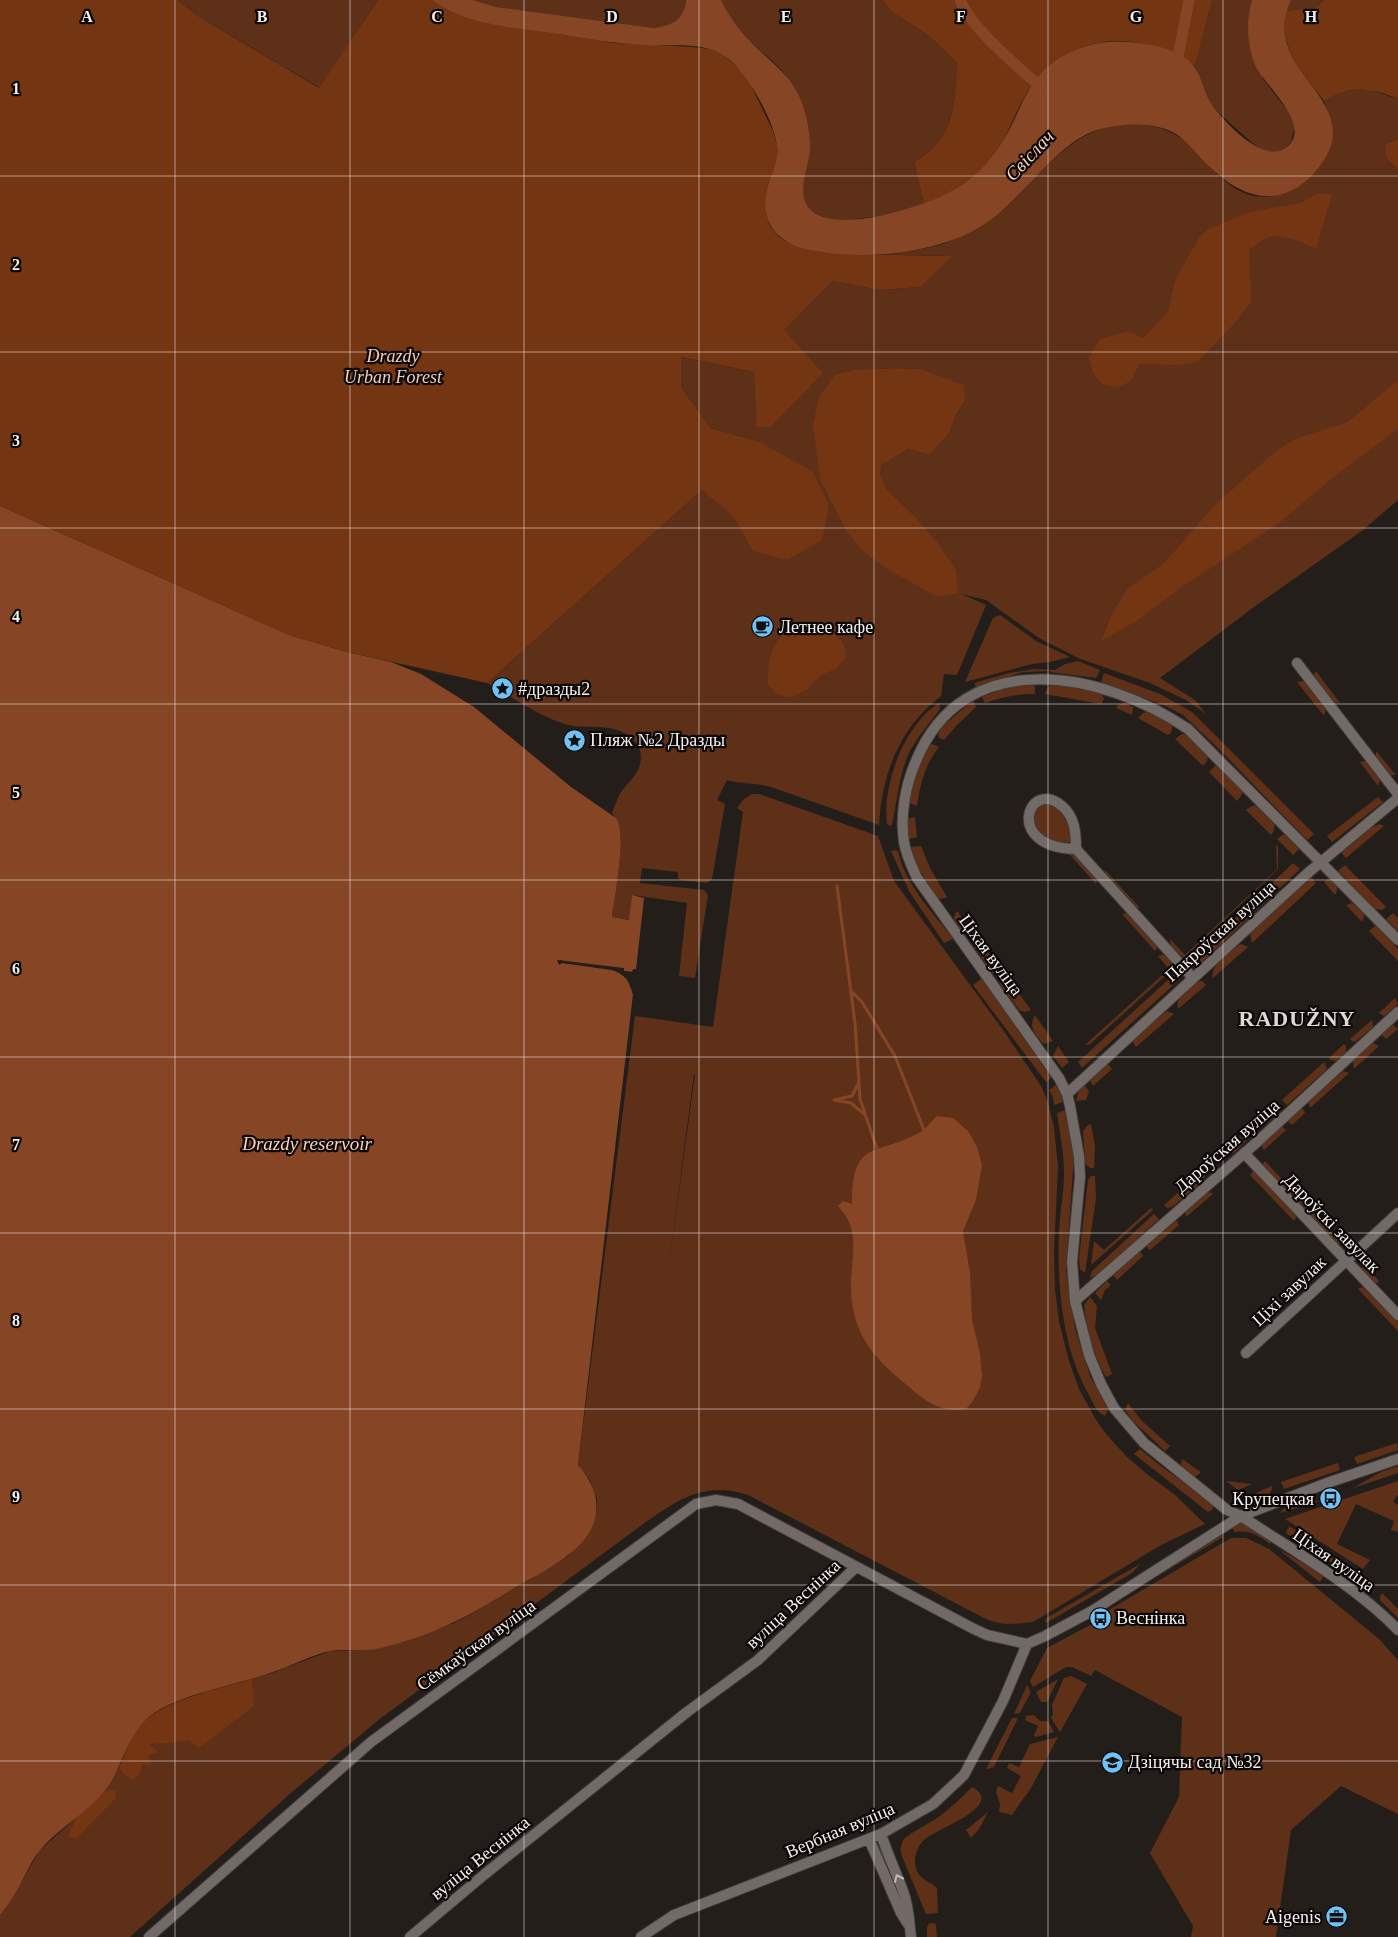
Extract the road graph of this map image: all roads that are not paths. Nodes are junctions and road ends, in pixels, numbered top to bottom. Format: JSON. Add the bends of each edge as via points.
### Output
{"nodes":[{"id":1,"x":1297,"y":663,"type":"dead end"},
{"id":2,"x":1398,"y":794,"type":"edge"},
{"id":3,"x":1398,"y":798,"type":"edge"},
{"id":4,"x":1076,"y":849,"type":"junction"},
{"id":5,"x":1321,"y":862,"type":"junction"},
{"id":6,"x":1398,"y":940,"type":"edge"},
{"id":7,"x":1193,"y":978,"type":"junction"},
{"id":8,"x":1398,"y":1012,"type":"edge"},
{"id":9,"x":1067,"y":1094,"type":"junction"},
{"id":10,"x":1244,"y":1153,"type":"junction"},
{"id":11,"x":1398,"y":1213,"type":"edge"},
{"id":12,"x":1346,"y":1261,"type":"junction"},
{"id":13,"x":1075,"y":1301,"type":"junction"},
{"id":14,"x":1398,"y":1315,"type":"edge"},
{"id":15,"x":1246,"y":1353,"type":"dead end"},
{"id":16,"x":1398,"y":1459,"type":"edge"},
{"id":17,"x":1241,"y":1516,"type":"junction"},
{"id":18,"x":856,"y":1567,"type":"junction"},
{"id":19,"x":1398,"y":1630,"type":"edge"},
{"id":20,"x":1027,"y":1644,"type":"junction"},
{"id":21,"x":881,"y":1834,"type":"junction"},
{"id":22,"x":869,"y":1839,"type":"junction"},
{"id":23,"x":909,"y":1925,"type":"junction"},
{"id":24,"x":150,"y":1937,"type":"edge"},
{"id":25,"x":410,"y":1937,"type":"edge"},
{"id":26,"x":642,"y":1937,"type":"edge"},
{"id":27,"x":912,"y":1937,"type":"edge"}],
"edges":[{"from":1,"to":2,"type":"street"},
{"from":3,"to":5,"type":"street","name":"Пакроўская вуліца"},
{"from":4,"to":4,"type":"street","via":[[1050,845],[1036,836],[1028,818],[1035,803],[1048,799],[1066,809],[1075,828]]},
{"from":4,"to":7,"type":"street"},
{"from":5,"to":6,"type":"street","name":"Ціхая вуліца"},
{"from":5,"to":7,"type":"street","name":"Пакроўская вуліца"},
{"from":5,"to":9,"type":"street","name":"Ціхая вуліца","via":[[1188,729],[1126,697],[1081,684],[1024,679],[975,693],[952,710],[928,737],[910,774],[904,805],[904,845],[916,878],[1054,1070]]},
{"from":7,"to":9,"type":"street","name":"Пакроўская вуліца"},
{"from":8,"to":10,"type":"street","name":"Дароўская вуліца"},
{"from":9,"to":13,"type":"street","name":"Ціхая вуліца","via":[[1080,1173],[1072,1262]]},
{"from":10,"to":12,"type":"street","name":"Дароўскі завулак"},
{"from":10,"to":13,"type":"street","name":"Дароўская вуліца"},
{"from":11,"to":12,"type":"street","name":"Ціхі завулак"},
{"from":12,"to":14,"type":"street","name":"Дароўскі завулак"},
{"from":12,"to":15,"type":"street","name":"Ціхі завулак"},
{"from":13,"to":17,"type":"street","name":"Ціхая вуліца","via":[[1089,1355],[1114,1408],[1159,1457],[1227,1510]]},
{"from":16,"to":17,"type":"street"},
{"from":17,"to":19,"type":"street","name":"Ціхая вуліца","via":[[1370,1604]]},
{"from":17,"to":20,"type":"street","via":[[1092,1611]]},
{"from":18,"to":20,"type":"street","name":"вуліца Веснінка","via":[[987,1635]]},
{"from":18,"to":24,"type":"street","name":"Сёмкаўская вуліца","via":[[738,1504],[716,1500],[696,1504],[371,1742]]},
{"from":18,"to":25,"type":"street","name":"вуліца Веснінка","via":[[758,1660],[484,1874]]},
{"from":20,"to":21,"type":"street","name":"Вербная вуліца","via":[[1003,1701],[964,1775],[933,1804]]},
{"from":21,"to":22,"type":"street","name":"Вербная вуліца"},
{"from":23,"to":21,"type":"street","one_way":true,"via":[[909,1910]]},
{"from":22,"to":23,"type":"street"},
{"from":22,"to":26,"type":"street","name":"Вербная вуліца","via":[[674,1916]]},
{"from":23,"to":27,"type":"street"}]}
